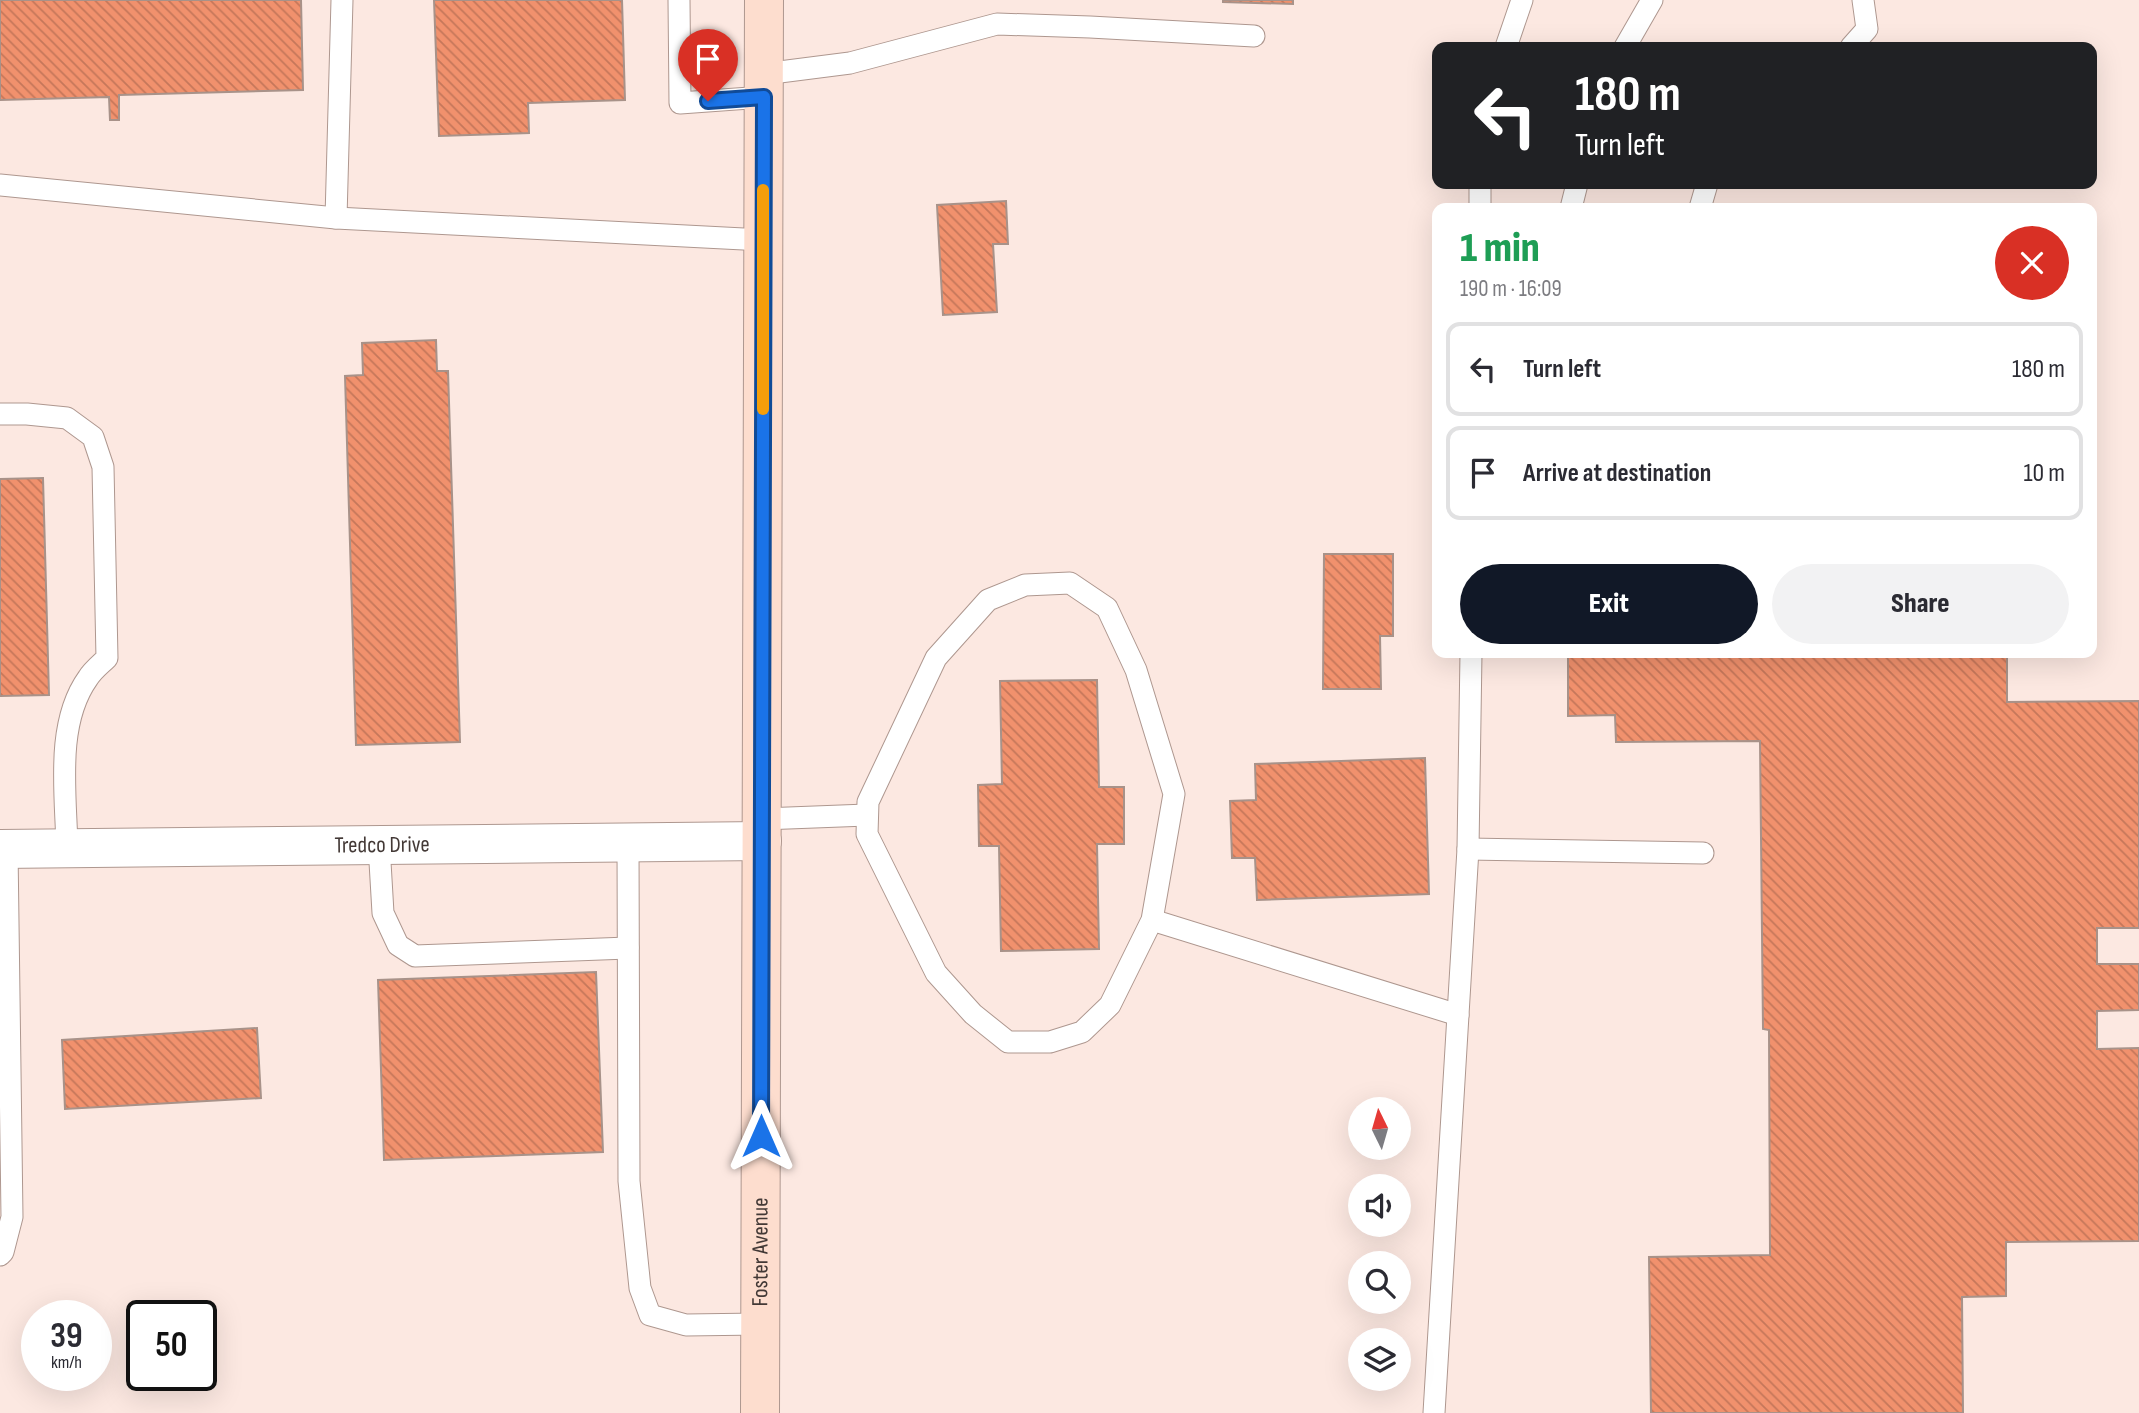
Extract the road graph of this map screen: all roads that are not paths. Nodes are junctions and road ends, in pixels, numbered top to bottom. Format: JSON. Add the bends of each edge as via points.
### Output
{"nodes":[{"id":1,"x":342,"y":0,"type":"edge"},
{"id":2,"x":679,"y":0,"type":"edge"},
{"id":3,"x":764,"y":0,"type":"edge"},
{"id":4,"x":1522,"y":0,"type":"edge"},
{"id":5,"x":1652,"y":0,"type":"edge"},
{"id":6,"x":1863,"y":0,"type":"edge"},
{"id":7,"x":1254,"y":36,"type":"dead end"},
{"id":8,"x":1508,"y":42,"type":"edge"},
{"id":9,"x":1628,"y":42,"type":"edge"},
{"id":10,"x":1855,"y":42,"type":"edge"},
{"id":11,"x":764,"y":85,"type":"junction"},
{"id":12,"x":0,"y":184,"type":"edge"},
{"id":13,"x":336,"y":218,"type":"junction"},
{"id":14,"x":763,"y":240,"type":"junction"},
{"id":15,"x":0,"y":414,"type":"edge"},
{"id":16,"x":1471,"y":658,"type":"edge"},
{"id":17,"x":867,"y":815,"type":"junction"},
{"id":18,"x":762,"y":830,"type":"junction"},
{"id":19,"x":628,"y":843,"type":"junction"},
{"id":20,"x":379,"y":845,"type":"junction"},
{"id":21,"x":67,"y":848,"type":"junction"},
{"id":22,"x":3,"y":849,"type":"edge"},
{"id":23,"x":1468,"y":849,"type":"junction"},
{"id":24,"x":1703,"y":853,"type":"dead end"},
{"id":25,"x":1152,"y":920,"type":"junction"},
{"id":26,"x":628,"y":948,"type":"junction"},
{"id":27,"x":1458,"y":1015,"type":"junction"},
{"id":28,"x":0,"y":1255,"type":"edge"},
{"id":29,"x":760,"y":1324,"type":"junction"},
{"id":30,"x":760,"y":1413,"type":"edge"},
{"id":31,"x":1434,"y":1413,"type":"edge"}],
"edges":[{"from":1,"to":13,"type":"lane"},
{"from":2,"to":11,"type":"lane","via":[[680,103]]},
{"from":3,"to":11,"type":"main road","name":"Foster Avenue"},
{"from":4,"to":8,"type":"lane"},
{"from":5,"to":9,"type":"lane"},
{"from":6,"to":10,"type":"lane","via":[[1867,29]]},
{"from":7,"to":11,"type":"lane","via":[[997,24]]},
{"from":11,"to":14,"type":"main road","name":"Foster Avenue"},
{"from":12,"to":13,"type":"lane"},
{"from":13,"to":14,"type":"lane"},
{"from":14,"to":18,"type":"main road","name":"Foster Avenue"},
{"from":15,"to":21,"type":"lane","via":[[66,418],[93,437],[103,467],[107,658],[88,678],[71,711],[66,734]]},
{"from":16,"to":23,"type":"lane"},
{"from":17,"to":18,"type":"lane"},
{"from":17,"to":25,"type":"lane","via":[[867,834],[936,973],[973,1014],[1008,1042],[1051,1042],[1082,1032],[1110,1005]]},
{"from":17,"to":25,"type":"lane","via":[[868,802],[936,658],[965,624],[988,600],[1025,584],[1070,583],[1107,608],[1136,670],[1174,794]]},
{"from":18,"to":19,"type":"street","name":"Tredco Drive"},
{"from":18,"to":29,"type":"main road","name":"Foster Avenue"},
{"from":19,"to":20,"type":"street","name":"Tredco Drive"},
{"from":19,"to":26,"type":"lane"},
{"from":20,"to":21,"type":"street","name":"Tredco Drive"},
{"from":20,"to":26,"type":"lane","via":[[383,914],[398,945],[415,956]]},
{"from":21,"to":22,"type":"street","name":"Tredco Drive"},
{"from":22,"to":28,"type":"lane","via":[[12,1217]]},
{"from":23,"to":24,"type":"lane"},
{"from":23,"to":27,"type":"lane"},
{"from":25,"to":27,"type":"lane"},
{"from":26,"to":29,"type":"lane","via":[[629,1181],[640,1288],[650,1315],[686,1325]]},
{"from":27,"to":31,"type":"lane"},
{"from":29,"to":30,"type":"main road","name":"Foster Avenue"}]}
